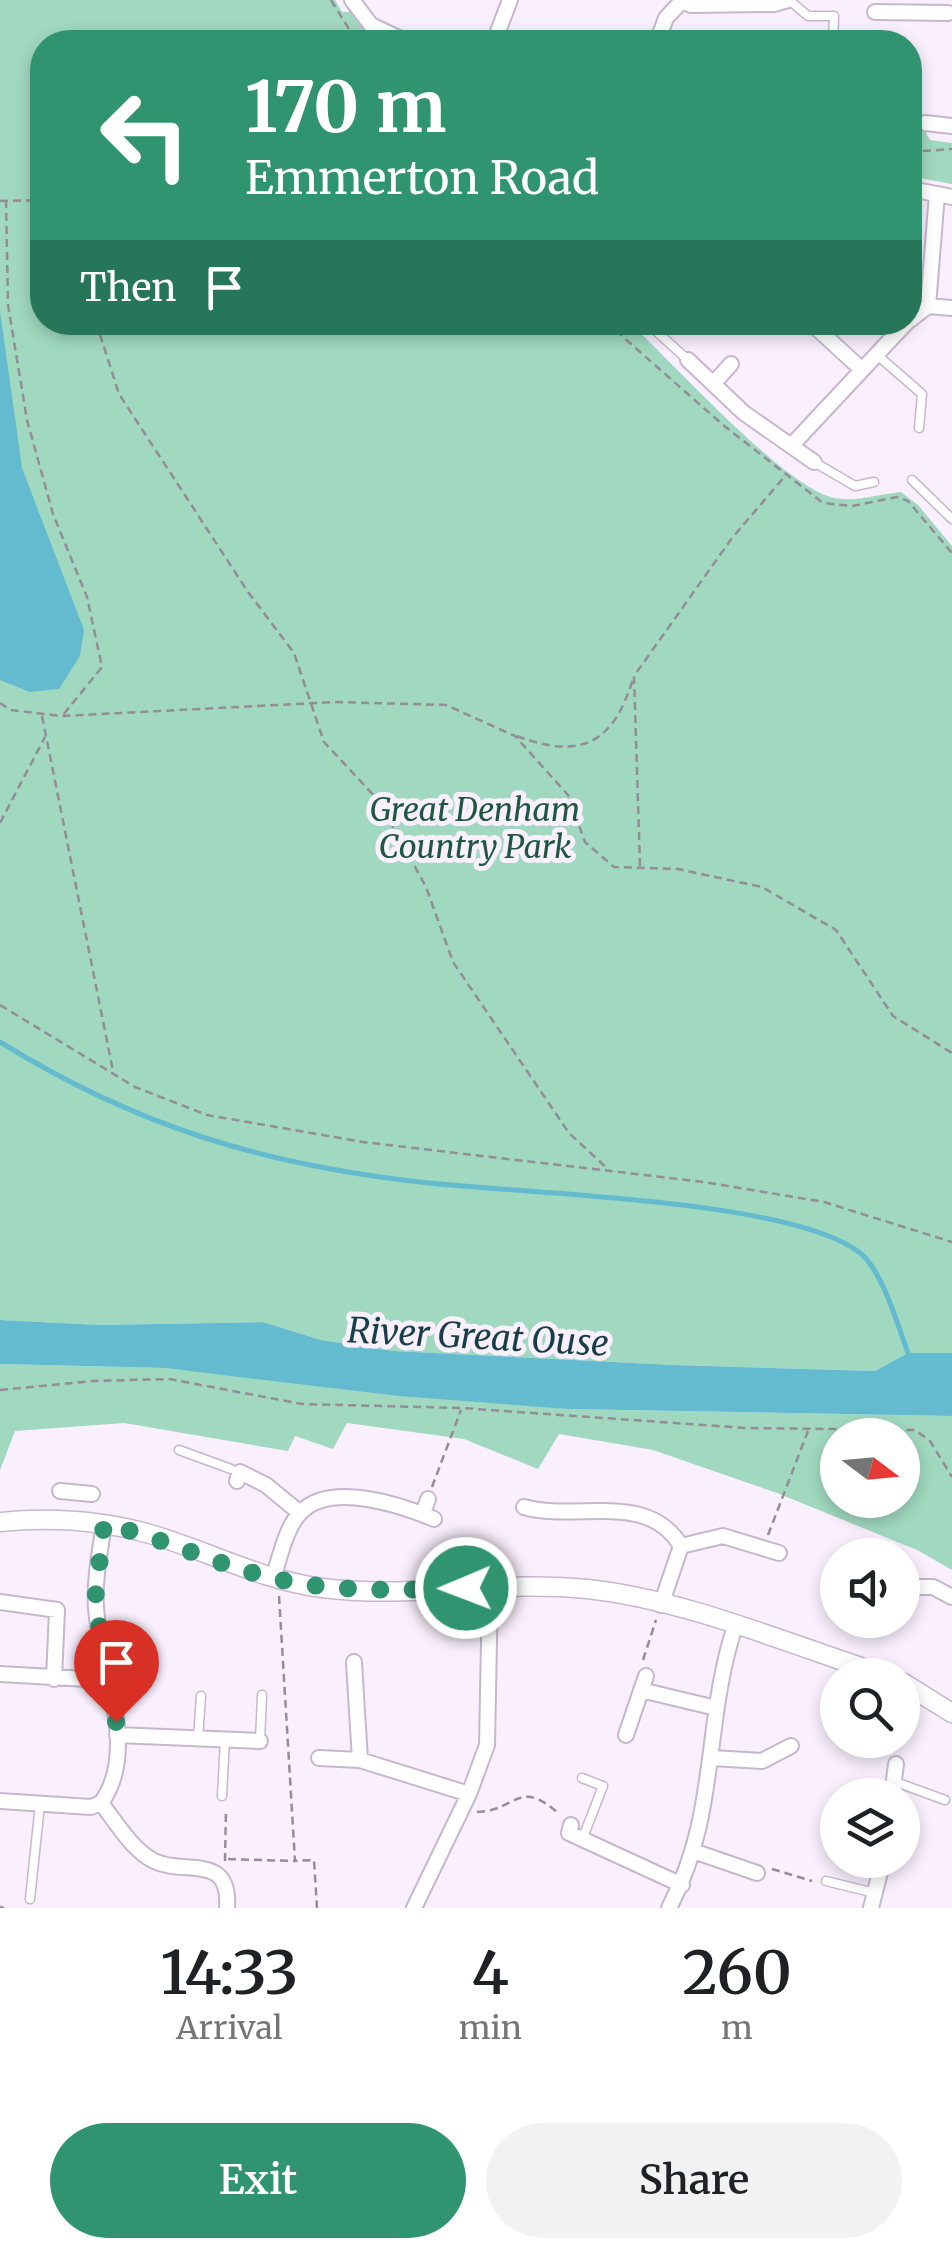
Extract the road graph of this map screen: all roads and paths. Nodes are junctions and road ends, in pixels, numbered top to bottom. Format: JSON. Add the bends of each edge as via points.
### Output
{"nodes":[{"id":1,"x":331,"y":0,"type":"edge"},
{"id":2,"x":352,"y":0,"type":"edge"},
{"id":3,"x":510,"y":0,"type":"edge"},
{"id":4,"x":682,"y":0,"type":"edge"},
{"id":5,"x":789,"y":0,"type":"edge"},
{"id":6,"x":875,"y":12,"type":"dead end"},
{"id":7,"x":951,"y":12,"type":"edge"},
{"id":8,"x":350,"y":30,"type":"edge"},
{"id":9,"x":382,"y":30,"type":"edge"},
{"id":10,"x":499,"y":30,"type":"edge"},
{"id":11,"x":662,"y":30,"type":"edge"},
{"id":12,"x":833,"y":30,"type":"edge"},
{"id":13,"x":922,"y":122,"type":"edge"},
{"id":14,"x":952,"y":126,"type":"edge"},
{"id":15,"x":952,"y":150,"type":"edge"},
{"id":16,"x":922,"y":151,"type":"edge"},
{"id":17,"x":944,"y":195,"type":"edge"},
{"id":18,"x":6,"y":200,"type":"junction"},
{"id":19,"x":30,"y":200,"type":"edge"},
{"id":20,"x":0,"y":201,"type":"edge"},
{"id":21,"x":928,"y":306,"type":"junction"},
{"id":22,"x":952,"y":308,"type":"edge"},
{"id":23,"x":922,"y":311,"type":"edge"},
{"id":24,"x":100,"y":335,"type":"edge"},
{"id":25,"x":660,"y":335,"type":"edge"},
{"id":26,"x":824,"y":335,"type":"edge"},
{"id":27,"x":895,"y":335,"type":"edge"},
{"id":28,"x":876,"y":353,"type":"junction"},
{"id":29,"x":688,"y":360,"type":"joint"},
{"id":30,"x":731,"y":364,"type":"dead end"},
{"id":31,"x":860,"y":368,"type":"junction"},
{"id":32,"x":714,"y":383,"type":"junction"},
{"id":33,"x":919,"y":428,"type":"dead end"},
{"id":34,"x":791,"y":446,"type":"junction"},
{"id":35,"x":814,"y":462,"type":"joint"},
{"id":36,"x":786,"y":474,"type":"dead end"},
{"id":37,"x":912,"y":480,"type":"dead end"},
{"id":38,"x":874,"y":482,"type":"dead end"},
{"id":39,"x":952,"y":518,"type":"edge"},
{"id":40,"x":634,"y":676,"type":"junction"},
{"id":41,"x":0,"y":703,"type":"edge"},
{"id":42,"x":312,"y":703,"type":"junction"},
{"id":43,"x":42,"y":714,"type":"junction"},
{"id":44,"x":62,"y":716,"type":"junction"},
{"id":45,"x":46,"y":736,"type":"junction"},
{"id":46,"x":515,"y":736,"type":"junction"},
{"id":47,"x":0,"y":822,"type":"edge"},
{"id":48,"x":640,"y":868,"type":"junction"},
{"id":49,"x":0,"y":1005,"type":"edge"},
{"id":50,"x":952,"y":1054,"type":"edge"},
{"id":51,"x":113,"y":1074,"type":"junction"},
{"id":52,"x":610,"y":1171,"type":"junction"},
{"id":53,"x":952,"y":1242,"type":"edge"},
{"id":54,"x":0,"y":1390,"type":"edge"},
{"id":55,"x":462,"y":1408,"type":"junction"},
{"id":56,"x":808,"y":1430,"type":"junction"},
{"id":57,"x":178,"y":1450,"type":"dead end"},
{"id":58,"x":236,"y":1474,"type":"joint"},
{"id":59,"x":952,"y":1478,"type":"edge"},
{"id":60,"x":435,"y":1480,"type":"dead end"},
{"id":61,"x":60,"y":1492,"type":"dead end"},
{"id":62,"x":533,"y":1505,"type":"dead end"},
{"id":63,"x":429,"y":1511,"type":"dead end"},
{"id":64,"x":300,"y":1513,"type":"junction"},
{"id":65,"x":75,"y":1520,"type":"junction"},
{"id":66,"x":0,"y":1522,"type":"edge"},
{"id":67,"x":104,"y":1524,"type":"junction"},
{"id":68,"x":764,"y":1541,"type":"junction"},
{"id":69,"x":681,"y":1546,"type":"junction"},
{"id":70,"x":779,"y":1553,"type":"dead end"},
{"id":71,"x":277,"y":1579,"type":"junction"},
{"id":72,"x":920,"y":1587,"type":"edge"},
{"id":73,"x":490,"y":1588,"type":"junction"},
{"id":74,"x":952,"y":1597,"type":"edge"},
{"id":75,"x":0,"y":1602,"type":"edge"},
{"id":76,"x":661,"y":1605,"type":"junction"},
{"id":77,"x":0,"y":1612,"type":"edge"},
{"id":78,"x":735,"y":1626,"type":"junction"},
{"id":79,"x":832,"y":1658,"type":"edge"},
{"id":80,"x":354,"y":1662,"type":"dead end"},
{"id":81,"x":0,"y":1674,"type":"edge"},
{"id":82,"x":106,"y":1675,"type":"junction"},
{"id":83,"x":54,"y":1679,"type":"junction"},
{"id":84,"x":644,"y":1683,"type":"junction"},
{"id":85,"x":920,"y":1692,"type":"edge"},
{"id":86,"x":262,"y":1695,"type":"dead end"},
{"id":87,"x":201,"y":1696,"type":"dead end"},
{"id":88,"x":716,"y":1708,"type":"junction"},
{"id":89,"x":950,"y":1708,"type":"edge"},
{"id":90,"x":116,"y":1735,"type":"junction"},
{"id":91,"x":626,"y":1735,"type":"dead end"},
{"id":92,"x":198,"y":1738,"type":"junction"},
{"id":93,"x":225,"y":1740,"type":"junction"},
{"id":94,"x":260,"y":1741,"type":"joint"},
{"id":95,"x":791,"y":1746,"type":"dead end"},
{"id":96,"x":319,"y":1758,"type":"dead end"},
{"id":97,"x":712,"y":1758,"type":"junction"},
{"id":98,"x":360,"y":1760,"type":"junction"},
{"id":99,"x":896,"y":1764,"type":"dead end"},
{"id":100,"x":582,"y":1778,"type":"dead end"},
{"id":101,"x":894,"y":1778,"type":"edge"},
{"id":102,"x":469,"y":1794,"type":"junction"},
{"id":103,"x":920,"y":1794,"type":"edge"},
{"id":104,"x":222,"y":1796,"type":"joint"},
{"id":105,"x":945,"y":1800,"type":"dead end"},
{"id":106,"x":0,"y":1801,"type":"edge"},
{"id":107,"x":100,"y":1803,"type":"junction"},
{"id":108,"x":40,"y":1804,"type":"junction"},
{"id":109,"x":460,"y":1811,"type":"junction"},
{"id":110,"x":571,"y":1825,"type":"joint"},
{"id":111,"x":582,"y":1840,"type":"junction"},
{"id":112,"x":696,"y":1852,"type":"junction"},
{"id":113,"x":226,"y":1859,"type":"junction"},
{"id":114,"x":295,"y":1861,"type":"junction"},
{"id":115,"x":757,"y":1872,"type":"joint"},
{"id":116,"x":218,"y":1876,"type":"junction"},
{"id":117,"x":826,"y":1882,"type":"joint"},
{"id":118,"x":682,"y":1885,"type":"junction"},
{"id":119,"x":30,"y":1899,"type":"dead end"},
{"id":120,"x":873,"y":1900,"type":"edge"},
{"id":121,"x":226,"y":1908,"type":"edge"},
{"id":122,"x":318,"y":1908,"type":"edge"},
{"id":123,"x":414,"y":1908,"type":"edge"},
{"id":124,"x":669,"y":1908,"type":"edge"}],
"edges":[{"from":1,"to":8,"type":"path"},
{"from":2,"to":9,"type":"street"},
{"from":3,"to":10,"type":"street"},
{"from":4,"to":5,"type":"street"},
{"from":4,"to":11,"type":"street"},
{"from":5,"to":12,"type":"lane","via":[[808,16],[834,16]]},
{"from":6,"to":7,"type":"street"},
{"from":13,"to":14,"type":"street"},
{"from":15,"to":16,"type":"path"},
{"from":17,"to":21,"type":"street"},
{"from":18,"to":19,"type":"path"},
{"from":18,"to":20,"type":"path"},
{"from":18,"to":44,"type":"path","via":[[8,305],[27,420],[53,514],[88,597],[102,667]]},
{"from":21,"to":22,"type":"street"},
{"from":21,"to":23,"type":"street"},
{"from":24,"to":42,"type":"path","via":[[119,394],[294,653]]},
{"from":25,"to":29,"type":"lane"},
{"from":26,"to":31,"type":"street"},
{"from":27,"to":28,"type":"street"},
{"from":28,"to":31,"type":"street"},
{"from":28,"to":33,"type":"lane","via":[[922,394]]},
{"from":29,"to":32,"type":"street"},
{"from":30,"to":32,"type":"street"},
{"from":31,"to":34,"type":"street"},
{"from":32,"to":34,"type":"street"},
{"from":34,"to":35,"type":"street"},
{"from":35,"to":38,"type":"lane","via":[[855,486]]},
{"from":36,"to":40,"type":"path"},
{"from":37,"to":39,"type":"lane"},
{"from":40,"to":46,"type":"path","via":[[622,715],[601,738],[550,748]]},
{"from":40,"to":48,"type":"path"},
{"from":41,"to":43,"type":"path"},
{"from":42,"to":44,"type":"path"},
{"from":42,"to":46,"type":"path","via":[[446,705]]},
{"from":42,"to":52,"type":"path","via":[[324,742],[379,802],[426,888],[453,962],[569,1133]]},
{"from":43,"to":44,"type":"path"},
{"from":43,"to":45,"type":"path"},
{"from":45,"to":47,"type":"path"},
{"from":45,"to":51,"type":"path"},
{"from":46,"to":48,"type":"path","via":[[568,796],[585,842],[614,867]]},
{"from":48,"to":50,"type":"path","via":[[762,887],[836,930],[893,1016]]},
{"from":49,"to":51,"type":"path"},
{"from":51,"to":52,"type":"path","via":[[207,1115],[363,1142]]},
{"from":52,"to":53,"type":"path","via":[[824,1202]]},
{"from":54,"to":55,"type":"path","via":[[169,1380],[302,1404]]},
{"from":55,"to":56,"type":"path"},
{"from":55,"to":60,"type":"path"},
{"from":56,"to":59,"type":"path","via":[[915,1430],[930,1441]]},
{"from":56,"to":68,"type":"path"},
{"from":57,"to":58,"type":"lane"},
{"from":58,"to":64,"type":"street","via":[[266,1485]]},
{"from":61,"to":65,"type":"street","via":[[84,1493]]},
{"from":62,"to":69,"type":"street","via":[[566,1515],[644,1514],[672,1531]]},
{"from":63,"to":64,"type":"street","via":[[372,1498],[314,1503]]},
{"from":64,"to":71,"type":"street"},
{"from":65,"to":66,"type":"street"},
{"from":65,"to":67,"type":"street"},
{"from":67,"to":71,"type":"street"},
{"from":67,"to":82,"type":"street","via":[[95,1601]]},
{"from":68,"to":69,"type":"street","via":[[724,1536]]},
{"from":68,"to":70,"type":"street"},
{"from":69,"to":76,"type":"street"},
{"from":71,"to":73,"type":"street","via":[[352,1590]]},
{"from":71,"to":114,"type":"path"},
{"from":72,"to":74,"type":"street"},
{"from":73,"to":76,"type":"street","via":[[586,1589]]},
{"from":73,"to":102,"type":"street","via":[[490,1723]]},
{"from":75,"to":77,"type":"street"},
{"from":75,"to":83,"type":"street","via":[[57,1610]]},
{"from":76,"to":78,"type":"street"},
{"from":76,"to":84,"type":"path","via":[[641,1666]]},
{"from":78,"to":79,"type":"street"},
{"from":78,"to":88,"type":"street"},
{"from":80,"to":98,"type":"street"},
{"from":81,"to":83,"type":"street"},
{"from":82,"to":83,"type":"street"},
{"from":82,"to":90,"type":"street"},
{"from":84,"to":88,"type":"street"},
{"from":84,"to":91,"type":"street"},
{"from":85,"to":89,"type":"street"},
{"from":86,"to":94,"type":"lane"},
{"from":87,"to":92,"type":"lane"},
{"from":88,"to":97,"type":"street"},
{"from":90,"to":92,"type":"street"},
{"from":90,"to":107,"type":"street","via":[[112,1782]]},
{"from":92,"to":93,"type":"street"},
{"from":93,"to":94,"type":"street"},
{"from":93,"to":104,"type":"lane"},
{"from":95,"to":97,"type":"street","via":[[762,1761]]},
{"from":96,"to":98,"type":"street"},
{"from":97,"to":112,"type":"street"},
{"from":98,"to":102,"type":"street"},
{"from":99,"to":101,"type":"street"},
{"from":100,"to":111,"type":"lane","via":[[603,1786]]},
{"from":102,"to":109,"type":"street"},
{"from":103,"to":105,"type":"lane"},
{"from":104,"to":113,"type":"path"},
{"from":106,"to":108,"type":"street"},
{"from":107,"to":108,"type":"street"},
{"from":107,"to":116,"type":"street","via":[[156,1862]]},
{"from":108,"to":119,"type":"lane"},
{"from":109,"to":110,"type":"path","via":[[494,1809],[522,1794],[538,1797]]},
{"from":109,"to":123,"type":"street"},
{"from":110,"to":111,"type":"street","via":[[569,1833]]},
{"from":111,"to":118,"type":"street"},
{"from":112,"to":115,"type":"street"},
{"from":112,"to":118,"type":"street"},
{"from":113,"to":114,"type":"path"},
{"from":113,"to":116,"type":"path"},
{"from":114,"to":122,"type":"path","via":[[314,1860]]},
{"from":115,"to":117,"type":"path","via":[[768,1867]]},
{"from":116,"to":121,"type":"street"},
{"from":117,"to":120,"type":"lane"},
{"from":118,"to":124,"type":"street"}]}
